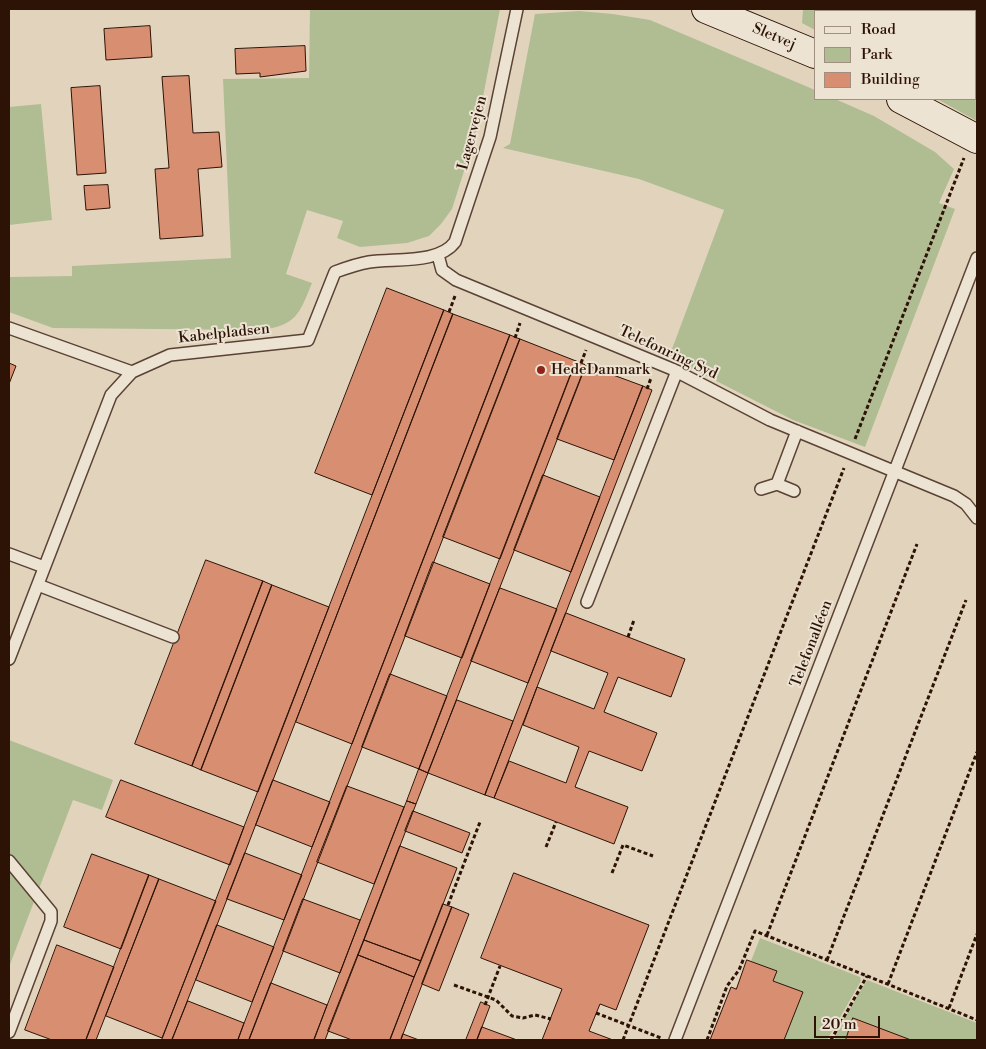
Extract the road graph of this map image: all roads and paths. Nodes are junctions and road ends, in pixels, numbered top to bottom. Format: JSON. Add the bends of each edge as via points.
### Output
{"nodes":[{"id":1,"x":516,"y":9,"type":"edge"},
{"id":2,"x":706,"y":9,"type":"edge"},
{"id":3,"x":814,"y":54,"type":"edge"},
{"id":4,"x":903,"y":100,"type":"edge"},
{"id":5,"x":975,"y":138,"type":"edge"},
{"id":6,"x":438,"y":255,"type":"junction"},
{"id":7,"x":977,"y":258,"type":"edge"},
{"id":8,"x":9,"y":328,"type":"edge"},
{"id":9,"x":132,"y":372,"type":"junction"},
{"id":10,"x":676,"y":372,"type":"junction"},
{"id":11,"x":797,"y":431,"type":"junction"},
{"id":12,"x":850,"y":452,"type":"junction"},
{"id":13,"x":895,"y":470,"type":"junction"},
{"id":14,"x":777,"y":484,"type":"junction"},
{"id":15,"x":761,"y":489,"type":"dead end"},
{"id":16,"x":794,"y":491,"type":"dead end"},
{"id":17,"x":977,"y":518,"type":"edge"},
{"id":18,"x":917,"y":544,"type":"dead end"},
{"id":19,"x":9,"y":554,"type":"edge"},
{"id":20,"x":44,"y":567,"type":"junction"},
{"id":21,"x":38,"y":585,"type":"junction"},
{"id":22,"x":966,"y":600,"type":"dead end"},
{"id":23,"x":587,"y":602,"type":"dead end"},
{"id":24,"x":634,"y":620,"type":"dead end"},
{"id":25,"x":173,"y":637,"type":"dead end"},
{"id":26,"x":628,"y":637,"type":"dead end"},
{"id":27,"x":9,"y":659,"type":"edge"},
{"id":28,"x":977,"y":752,"type":"edge"},
{"id":29,"x":480,"y":822,"type":"dead end"},
{"id":30,"x":556,"y":822,"type":"dead end"},
{"id":31,"x":546,"y":848,"type":"dead end"},
{"id":32,"x":653,"y":856,"type":"dead end"},
{"id":33,"x":9,"y":861,"type":"edge"},
{"id":34,"x":612,"y":873,"type":"dead end"},
{"id":35,"x":448,"y":905,"type":"dead end"},
{"id":36,"x":977,"y":934,"type":"edge"},
{"id":37,"x":767,"y":935,"type":"junction"},
{"id":38,"x":827,"y":960,"type":"junction"},
{"id":39,"x":500,"y":966,"type":"dead end"},
{"id":40,"x":867,"y":976,"type":"junction"},
{"id":41,"x":888,"y":984,"type":"junction"},
{"id":42,"x":454,"y":985,"type":"dead end"},
{"id":43,"x":488,"y":998,"type":"junction"},
{"id":44,"x":485,"y":1005,"type":"dead end"},
{"id":45,"x":949,"y":1008,"type":"junction"},
{"id":46,"x":596,"y":1013,"type":"dead end"},
{"id":47,"x":550,"y":1019,"type":"dead end"},
{"id":48,"x":977,"y":1020,"type":"edge"},
{"id":49,"x":629,"y":1026,"type":"junction"},
{"id":50,"x":9,"y":1032,"type":"edge"},
{"id":51,"x":623,"y":1040,"type":"edge"},
{"id":52,"x":666,"y":1040,"type":"edge"},
{"id":53,"x":675,"y":1040,"type":"edge"},
{"id":54,"x":707,"y":1040,"type":"edge"},
{"id":55,"x":831,"y":1040,"type":"edge"}],
"edges":[{"from":1,"to":6,"type":"lane","name":"Lagervejen","via":[[490,137],[455,242],[449,250]]},
{"from":2,"to":3,"type":"street","name":"Sletvej"},
{"from":4,"to":5,"type":"street"},
{"from":5,"to":12,"type":"path"},
{"from":6,"to":9,"type":"lane","name":"Kabelpladsen","via":[[368,262],[334,272],[308,340],[170,355]]},
{"from":6,"to":10,"type":"lane","name":"Telefonring Syd","via":[[442,270],[456,280]]},
{"from":7,"to":13,"type":"lane","name":"Telefonalléen"},
{"from":8,"to":9,"type":"lane"},
{"from":9,"to":20,"type":"lane","name":"Kabelpladsen","via":[[111,395]]},
{"from":10,"to":11,"type":"lane","name":"Telefonring Syd"},
{"from":10,"to":23,"type":"lane"},
{"from":11,"to":12,"type":"lane","name":"Telefonring Syd"},
{"from":11,"to":14,"type":"lane"},
{"from":12,"to":13,"type":"lane","name":"Telefonring Syd"},
{"from":12,"to":49,"type":"path"},
{"from":13,"to":17,"type":"lane","name":"Telefonring Syd","via":[[954,496],[966,504]]},
{"from":13,"to":53,"type":"lane","name":"Telefonalléen"},
{"from":14,"to":15,"type":"lane"},
{"from":14,"to":16,"type":"lane"},
{"from":18,"to":37,"type":"path"},
{"from":19,"to":20,"type":"lane"},
{"from":20,"to":21,"type":"lane","name":"Kabelpladsen"},
{"from":21,"to":25,"type":"lane"},
{"from":21,"to":27,"type":"lane","name":"Kabelpladsen"},
{"from":22,"to":38,"type":"path"},
{"from":24,"to":26,"type":"path"},
{"from":28,"to":41,"type":"path"},
{"from":29,"to":35,"type":"path"},
{"from":30,"to":31,"type":"path"},
{"from":32,"to":34,"type":"path","via":[[623,845]]},
{"from":33,"to":50,"type":"lane","via":[[51,912],[51,922]]},
{"from":36,"to":45,"type":"path"},
{"from":37,"to":38,"type":"path"},
{"from":37,"to":54,"type":"path","via":[[755,931],[739,970],[728,986]]},
{"from":38,"to":40,"type":"path"},
{"from":39,"to":43,"type":"path"},
{"from":40,"to":41,"type":"path"},
{"from":40,"to":55,"type":"path"},
{"from":41,"to":45,"type":"path"},
{"from":42,"to":43,"type":"path"},
{"from":43,"to":44,"type":"path"},
{"from":43,"to":47,"type":"path","via":[[501,1004],[512,1016],[535,1015]]},
{"from":45,"to":48,"type":"path"},
{"from":46,"to":49,"type":"path"},
{"from":49,"to":51,"type":"path"},
{"from":49,"to":52,"type":"path"}]}
